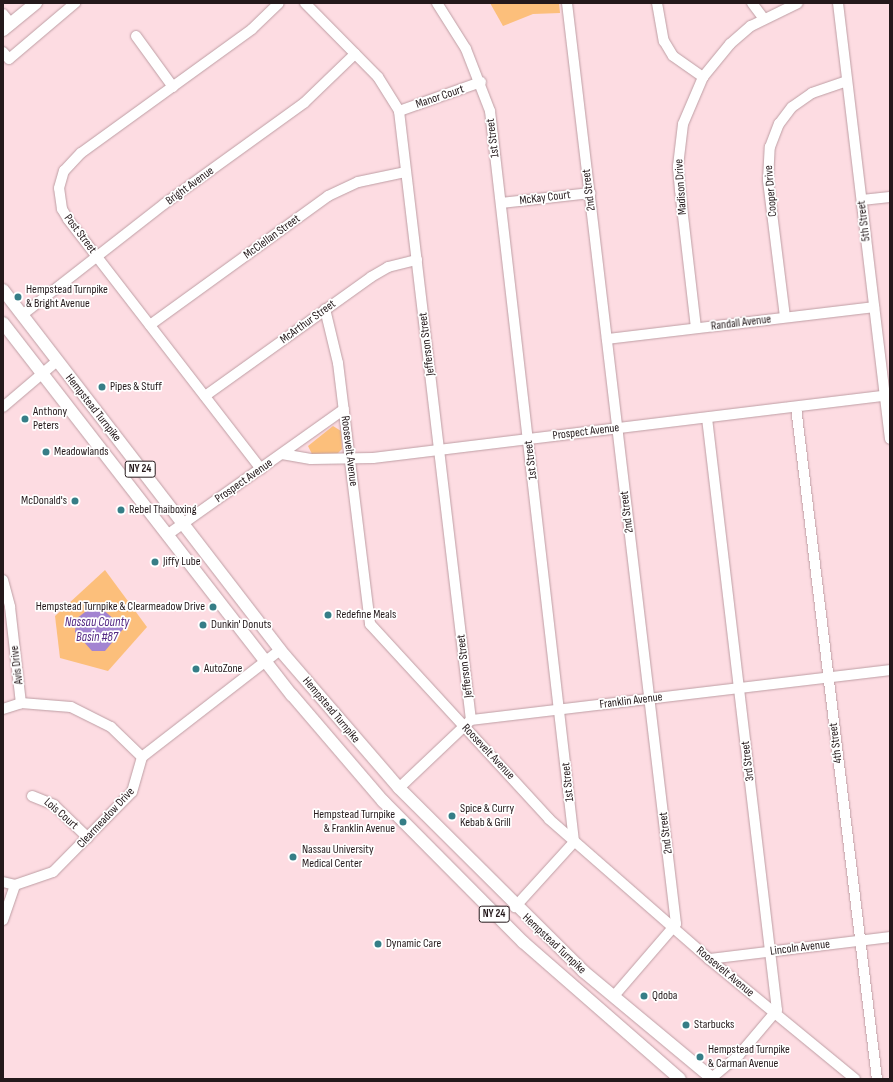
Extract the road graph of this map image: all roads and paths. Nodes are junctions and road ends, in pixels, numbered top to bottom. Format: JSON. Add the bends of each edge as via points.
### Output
{"nodes":[{"id":1,"x":36,"y":3,"type":"edge"},
{"id":2,"x":75,"y":3,"type":"edge"},
{"id":3,"x":279,"y":3,"type":"edge"},
{"id":4,"x":305,"y":3,"type":"edge"},
{"id":5,"x":437,"y":3,"type":"edge"},
{"id":6,"x":567,"y":3,"type":"edge"},
{"id":7,"x":657,"y":3,"type":"edge"},
{"id":8,"x":752,"y":3,"type":"edge"},
{"id":9,"x":798,"y":3,"type":"edge"},
{"id":10,"x":838,"y":3,"type":"edge"},
{"id":11,"x":3,"y":14,"type":"edge"},
{"id":12,"x":764,"y":19,"type":"junction"},
{"id":13,"x":7,"y":27,"type":"edge"},
{"id":14,"x":136,"y":36,"type":"dead end"},
{"id":15,"x":3,"y":52,"type":"edge"},
{"id":16,"x":355,"y":54,"type":"junction"},
{"id":17,"x":702,"y":77,"type":"junction"},
{"id":18,"x":481,"y":82,"type":"junction"},
{"id":19,"x":847,"y":82,"type":"junction"},
{"id":20,"x":173,"y":87,"type":"junction"},
{"id":21,"x":399,"y":111,"type":"junction"},
{"id":22,"x":406,"y":172,"type":"junction"},
{"id":23,"x":590,"y":193,"type":"junction"},
{"id":24,"x":890,"y":197,"type":"edge"},
{"id":25,"x":862,"y":200,"type":"junction"},
{"id":26,"x":501,"y":203,"type":"junction"},
{"id":27,"x":96,"y":256,"type":"junction"},
{"id":28,"x":416,"y":260,"type":"junction"},
{"id":29,"x":3,"y":290,"type":"edge"},
{"id":30,"x":874,"y":307,"type":"junction"},
{"id":31,"x":325,"y":309,"type":"junction"},
{"id":32,"x":22,"y":315,"type":"junction"},
{"id":33,"x":785,"y":318,"type":"junction"},
{"id":34,"x":3,"y":323,"type":"edge"},
{"id":35,"x":150,"y":325,"type":"junction"},
{"id":36,"x":696,"y":328,"type":"junction"},
{"id":37,"x":607,"y":339,"type":"junction"},
{"id":38,"x":57,"y":361,"type":"junction"},
{"id":39,"x":42,"y":373,"type":"junction"},
{"id":40,"x":205,"y":396,"type":"junction"},
{"id":41,"x":887,"y":396,"type":"edge"},
{"id":42,"x":796,"y":407,"type":"junction"},
{"id":43,"x":3,"y":408,"type":"edge"},
{"id":44,"x":344,"y":409,"type":"junction"},
{"id":45,"x":707,"y":418,"type":"junction"},
{"id":46,"x":617,"y":428,"type":"junction"},
{"id":47,"x":529,"y":439,"type":"junction"},
{"id":48,"x":890,"y":439,"type":"edge"},
{"id":49,"x":440,"y":449,"type":"junction"},
{"id":50,"x":282,"y":454,"type":"junction"},
{"id":51,"x":350,"y":459,"type":"junction"},
{"id":52,"x":261,"y":469,"type":"junction"},
{"id":53,"x":183,"y":524,"type":"junction"},
{"id":54,"x":167,"y":536,"type":"junction"},
{"id":55,"x":3,"y":580,"type":"edge"},
{"id":56,"x":7,"y":608,"type":"edge"},
{"id":57,"x":280,"y":650,"type":"junction"},
{"id":58,"x":265,"y":661,"type":"junction"},
{"id":59,"x":890,"y":670,"type":"edge"},
{"id":60,"x":828,"y":678,"type":"junction"},
{"id":61,"x":739,"y":688,"type":"junction"},
{"id":62,"x":650,"y":698,"type":"junction"},
{"id":63,"x":21,"y":703,"type":"junction"},
{"id":64,"x":3,"y":709,"type":"edge"},
{"id":65,"x":561,"y":709,"type":"junction"},
{"id":66,"x":468,"y":724,"type":"junction"},
{"id":67,"x":142,"y":757,"type":"junction"},
{"id":68,"x":399,"y":788,"type":"junction"},
{"id":69,"x":32,"y":796,"type":"dead end"},
{"id":70,"x":88,"y":838,"type":"junction"},
{"id":71,"x":574,"y":842,"type":"junction"},
{"id":72,"x":3,"y":882,"type":"edge"},
{"id":73,"x":15,"y":885,"type":"junction"},
{"id":74,"x":515,"y":907,"type":"junction"},
{"id":75,"x":3,"y":920,"type":"edge"},
{"id":76,"x":673,"y":928,"type":"junction"},
{"id":77,"x":890,"y":937,"type":"edge"},
{"id":78,"x":860,"y":941,"type":"junction"},
{"id":79,"x":770,"y":952,"type":"junction"},
{"id":80,"x":709,"y":959,"type":"junction"},
{"id":81,"x":613,"y":997,"type":"junction"},
{"id":82,"x":774,"y":1014,"type":"junction"},
{"id":83,"x":680,"y":1079,"type":"edge"},
{"id":84,"x":711,"y":1079,"type":"edge"},
{"id":85,"x":855,"y":1079,"type":"edge"},
{"id":86,"x":877,"y":1079,"type":"edge"}],
"edges":[{"from":1,"to":13,"type":"main road"},
{"from":2,"to":15,"type":"street","via":[[9,59]]},
{"from":3,"to":20,"type":"street","name":"Post Street","via":[[252,30]]},
{"from":4,"to":16,"type":"street","name":"Jefferson Street"},
{"from":5,"to":18,"type":"street","name":"1st Street","via":[[466,49]]},
{"from":6,"to":23,"type":"street","name":"2nd Street"},
{"from":7,"to":17,"type":"street","via":[[664,40],[670,51],[681,64]]},
{"from":8,"to":12,"type":"street"},
{"from":9,"to":12,"type":"street","name":"Madison Drive"},
{"from":10,"to":19,"type":"street","name":"5th Street"},
{"from":11,"to":13,"type":"street"},
{"from":12,"to":17,"type":"street","name":"Madison Drive","via":[[730,44]]},
{"from":14,"to":20,"type":"street"},
{"from":16,"to":21,"type":"street","name":"Jefferson Street","via":[[378,76]]},
{"from":16,"to":27,"type":"street","name":"Bright Avenue","via":[[304,103]]},
{"from":17,"to":36,"type":"street","name":"Madison Drive","via":[[683,124],[678,166]]},
{"from":18,"to":21,"type":"street","name":"Manor Court"},
{"from":18,"to":26,"type":"street","name":"1st Street","via":[[490,111]]},
{"from":19,"to":25,"type":"street","name":"5th Street"},
{"from":19,"to":33,"type":"street","name":"Cooper Drive","via":[[812,93],[792,107],[779,124],[770,147],[768,180]]},
{"from":20,"to":27,"type":"street","name":"Post Street","via":[[81,153],[64,171],[59,188],[62,209]]},
{"from":21,"to":22,"type":"street","name":"Jefferson Street"},
{"from":22,"to":28,"type":"street","name":"Jefferson Street"},
{"from":22,"to":35,"type":"street","name":"McClellan Street","via":[[358,182],[328,196]]},
{"from":23,"to":26,"type":"street","name":"McKay Court"},
{"from":23,"to":37,"type":"street","name":"2nd Street"},
{"from":24,"to":25,"type":"street"},
{"from":25,"to":30,"type":"street","name":"5th Street"},
{"from":26,"to":47,"type":"street","name":"1st Street"},
{"from":27,"to":32,"type":"street","name":"Bright Avenue"},
{"from":27,"to":35,"type":"street","name":"Post Street"},
{"from":28,"to":31,"type":"street","name":"McArthur Street","via":[[388,267]]},
{"from":28,"to":49,"type":"street","name":"Jefferson Street"},
{"from":29,"to":32,"type":"main road","name":"Hempstead Turnpike","number":"NY 24"},
{"from":30,"to":33,"type":"street","name":"Randall Avenue"},
{"from":30,"to":41,"type":"street","name":"5th Street"},
{"from":31,"to":40,"type":"street","name":"McArthur Street"},
{"from":31,"to":44,"type":"street","name":"Roosevelt Avenue"},
{"from":32,"to":38,"type":"main road","name":"Hempstead Turnpike","number":"NY 24"},
{"from":33,"to":36,"type":"street","name":"Randall Avenue"},
{"from":34,"to":39,"type":"main road","name":"Hempstead Turnpike","number":"NY 24"},
{"from":35,"to":40,"type":"street","name":"Post Street"},
{"from":36,"to":37,"type":"street","name":"Randall Avenue"},
{"from":37,"to":46,"type":"street","name":"2nd Street"},
{"from":38,"to":39,"type":"street"},
{"from":38,"to":53,"type":"main road","name":"Hempstead Turnpike","number":"NY 24"},
{"from":39,"to":43,"type":"street"},
{"from":39,"to":54,"type":"main road","name":"Hempstead Turnpike","number":"NY 24"},
{"from":40,"to":52,"type":"street","name":"Post Street"},
{"from":41,"to":42,"type":"street","name":"Prospect Avenue"},
{"from":41,"to":48,"type":"street","name":"5th Street"},
{"from":42,"to":45,"type":"street","name":"Prospect Avenue"},
{"from":42,"to":60,"type":"street","name":"4th Street"},
{"from":44,"to":50,"type":"street","name":"Prospect Avenue"},
{"from":44,"to":51,"type":"street","name":"Roosevelt Avenue"},
{"from":45,"to":46,"type":"street","name":"Prospect Avenue"},
{"from":45,"to":61,"type":"street","name":"3rd Street"},
{"from":46,"to":47,"type":"street","name":"Prospect Avenue"},
{"from":46,"to":62,"type":"street","name":"2nd Street"},
{"from":47,"to":49,"type":"street","name":"Prospect Avenue"},
{"from":47,"to":65,"type":"street","name":"1st Street"},
{"from":49,"to":51,"type":"street","name":"Prospect Avenue"},
{"from":49,"to":66,"type":"street","name":"Jefferson Street"},
{"from":50,"to":51,"type":"street","name":"Prospect Avenue","via":[[311,459]]},
{"from":50,"to":52,"type":"street","name":"Prospect Avenue"},
{"from":51,"to":66,"type":"street","name":"Roosevelt Avenue","via":[[370,624]]},
{"from":52,"to":53,"type":"street","name":"Prospect Avenue"},
{"from":53,"to":54,"type":"street","name":"Prospect Avenue"},
{"from":53,"to":57,"type":"main road","name":"Hempstead Turnpike","number":"NY 24"},
{"from":54,"to":58,"type":"main road","name":"Hempstead Turnpike","number":"NY 24"},
{"from":55,"to":56,"type":"street","name":"Avis Drive"},
{"from":56,"to":63,"type":"street","name":"Avis Drive"},
{"from":57,"to":58,"type":"street"},
{"from":57,"to":68,"type":"main road","name":"Hempstead Turnpike","number":"NY 24"},
{"from":58,"to":67,"type":"street"},
{"from":58,"to":83,"type":"main road","name":"Hempstead Turnpike","number":"NY 24","via":[[383,801],[477,898],[574,989]]},
{"from":59,"to":60,"type":"street","name":"Franklin Avenue"},
{"from":60,"to":61,"type":"street","name":"Franklin Avenue"},
{"from":60,"to":78,"type":"street","name":"4th Street"},
{"from":61,"to":62,"type":"street","name":"Franklin Avenue"},
{"from":61,"to":79,"type":"street","name":"3rd Street"},
{"from":62,"to":65,"type":"street","name":"Franklin Avenue"},
{"from":62,"to":76,"type":"street","name":"2nd Street","via":[[676,924]]},
{"from":63,"to":64,"type":"street"},
{"from":63,"to":67,"type":"street","via":[[62,705],[89,714],[111,727]]},
{"from":65,"to":66,"type":"street","name":"Franklin Avenue"},
{"from":65,"to":71,"type":"street","name":"1st Street"},
{"from":66,"to":68,"type":"street"},
{"from":66,"to":71,"type":"street","name":"Roosevelt Avenue"},
{"from":67,"to":70,"type":"street","name":"Clearmeadow Drive","via":[[132,792]]},
{"from":68,"to":74,"type":"main road","name":"Hempstead Turnpike","number":"NY 24"},
{"from":69,"to":70,"type":"street","name":"Lois Court","via":[[54,805]]},
{"from":70,"to":73,"type":"street","name":"Clearmeadow Drive","via":[[53,872]]},
{"from":71,"to":74,"type":"street"},
{"from":71,"to":76,"type":"street","name":"Roosevelt Avenue"},
{"from":72,"to":73,"type":"street"},
{"from":73,"to":75,"type":"street"},
{"from":74,"to":81,"type":"main road","name":"Hempstead Turnpike","number":"NY 24"},
{"from":76,"to":80,"type":"street","name":"Roosevelt Avenue"},
{"from":76,"to":81,"type":"street"},
{"from":77,"to":78,"type":"street","name":"Lincoln Avenue"},
{"from":78,"to":79,"type":"street","name":"Lincoln Avenue"},
{"from":78,"to":86,"type":"street","name":"4th Street"},
{"from":79,"to":80,"type":"street","name":"Lincoln Avenue"},
{"from":79,"to":82,"type":"street","name":"3rd Street","via":[[777,1010]]},
{"from":80,"to":82,"type":"street","name":"Roosevelt Avenue"},
{"from":81,"to":84,"type":"main road","name":"Hempstead Turnpike","number":"NY 24"},
{"from":82,"to":84,"type":"street","via":[[739,1056]]},
{"from":82,"to":85,"type":"street","name":"Roosevelt Avenue"}]}
